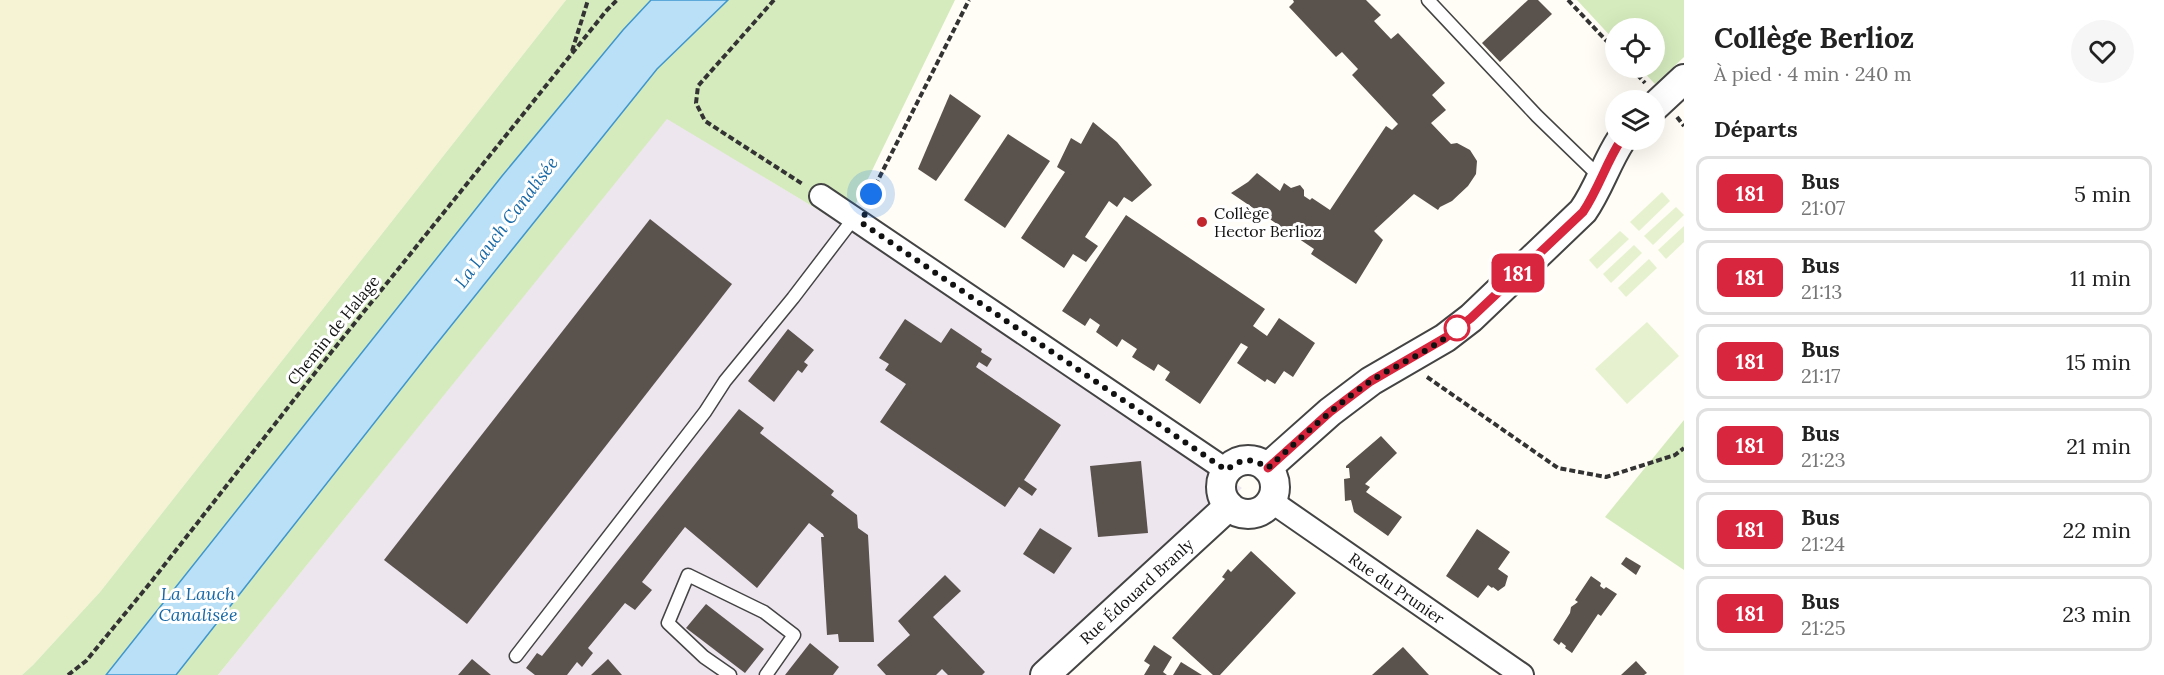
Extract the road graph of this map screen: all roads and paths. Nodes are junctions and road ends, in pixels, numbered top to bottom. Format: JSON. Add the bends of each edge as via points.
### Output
{"nodes":[{"id":1,"x":588,"y":0,"type":"edge"},
{"id":2,"x":617,"y":0,"type":"edge"},
{"id":3,"x":774,"y":0,"type":"edge"},
{"id":4,"x":969,"y":0,"type":"edge"},
{"id":5,"x":1428,"y":0,"type":"edge"},
{"id":6,"x":1568,"y":0,"type":"edge"},
{"id":7,"x":1605,"y":39,"type":"edge"},
{"id":8,"x":571,"y":54,"type":"junction"},
{"id":9,"x":1684,"y":79,"type":"edge"},
{"id":10,"x":1665,"y":97,"type":"edge"},
{"id":11,"x":1615,"y":150,"type":"edge"},
{"id":12,"x":1602,"y":178,"type":"junction"},
{"id":13,"x":821,"y":196,"type":"joint"},
{"id":14,"x":858,"y":220,"type":"junction"},
{"id":15,"x":1404,"y":361,"type":"junction"},
{"id":16,"x":1684,"y":448,"type":"edge"},
{"id":17,"x":1268,"y":468,"type":"junction"},
{"id":18,"x":1226,"y":470,"type":"junction"},
{"id":19,"x":1271,"y":501,"type":"junction"},
{"id":20,"x":1229,"y":506,"type":"junction"},
{"id":21,"x":516,"y":656,"type":"dead end"},
{"id":22,"x":68,"y":675,"type":"edge"},
{"id":23,"x":730,"y":675,"type":"edge"},
{"id":24,"x":766,"y":675,"type":"edge"},
{"id":25,"x":1045,"y":675,"type":"edge"},
{"id":26,"x":1522,"y":675,"type":"edge"}],
"edges":[{"from":1,"to":8,"type":"path"},
{"from":2,"to":8,"type":"path","name":"Chemin de Halage"},
{"from":3,"to":13,"type":"path","via":[[698,86],[696,103],[705,121]]},
{"from":4,"to":14,"type":"path"},
{"from":5,"to":12,"type":"lane","via":[[1537,116]]},
{"from":6,"to":7,"type":"path"},
{"from":8,"to":22,"type":"path","name":"Chemin de Halage","via":[[151,582],[86,661]]},
{"from":9,"to":10,"type":"street"},
{"from":11,"to":12,"type":"street"},
{"from":12,"to":15,"type":"street","via":[[1583,212],[1471,318]]},
{"from":13,"to":14,"type":"street"},
{"from":14,"to":18,"type":"street"},
{"from":14,"to":21,"type":"lane","via":[[725,381]]},
{"from":15,"to":16,"type":"path","via":[[1558,468],[1606,477],[1675,455]]},
{"from":15,"to":17,"type":"street","via":[[1330,412]]},
{"from":17,"to":18,"type":"street","via":[[1254,460],[1239,461]]},
{"from":17,"to":19,"type":"street","via":[[1274,478]]},
{"from":18,"to":20,"type":"street","via":[[1220,489]]},
{"from":19,"to":20,"type":"street","via":[[1252,514],[1239,513]]},
{"from":19,"to":26,"type":"street","name":"Rue du Prunier"},
{"from":20,"to":25,"type":"street","name":"Rue Édouard Branly"},
{"from":23,"to":24,"type":"lane","via":[[668,623],[688,575],[764,612],[794,634]]}]}
